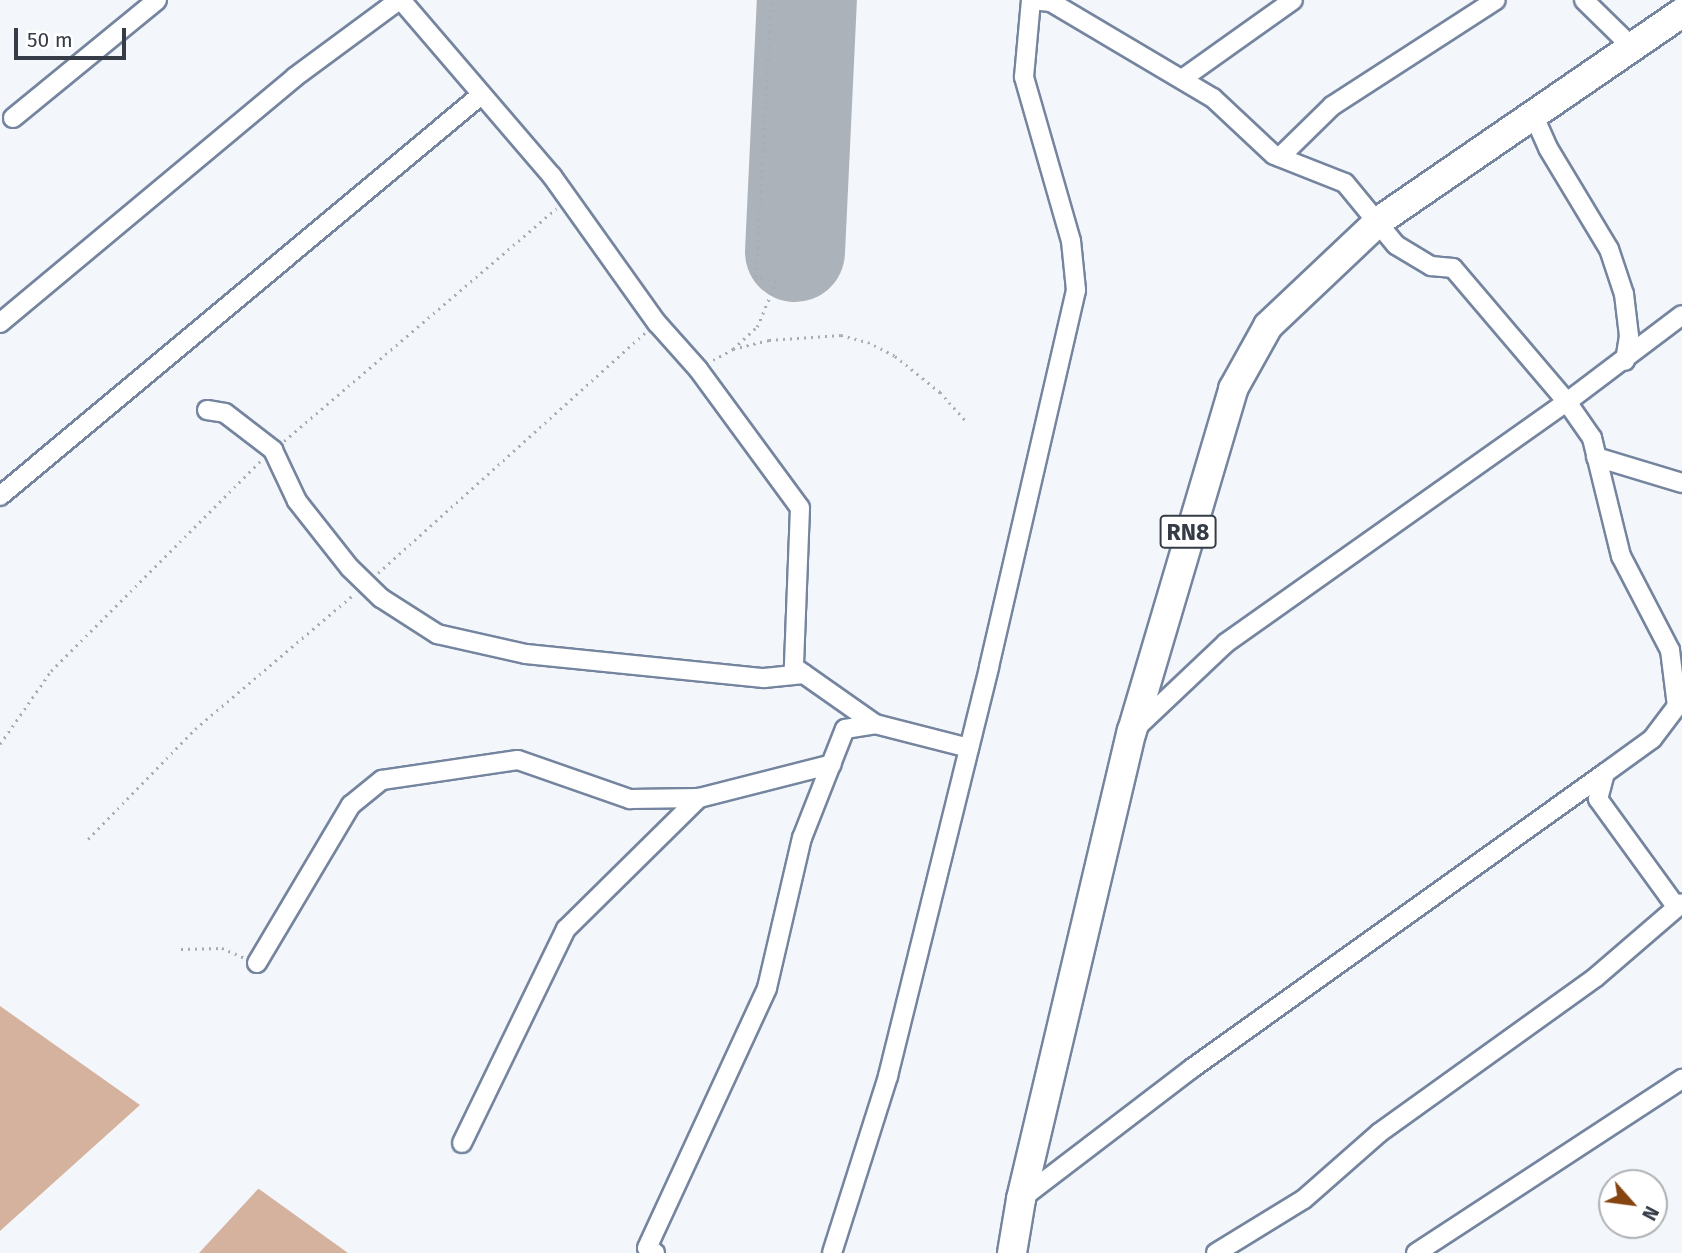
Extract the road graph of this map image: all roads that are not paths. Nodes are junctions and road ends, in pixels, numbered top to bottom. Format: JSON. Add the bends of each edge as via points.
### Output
{"nodes":[{"id":1,"x":157,"y":0,"type":"edge"},
{"id":2,"x":400,"y":0,"type":"edge"},
{"id":3,"x":1293,"y":0,"type":"edge"},
{"id":4,"x":1496,"y":0,"type":"edge"},
{"id":5,"x":1584,"y":0,"type":"edge"},
{"id":6,"x":1052,"y":1,"type":"edge"},
{"id":7,"x":1682,"y":13,"type":"edge"},
{"id":8,"x":1631,"y":46,"type":"junction"},
{"id":9,"x":1182,"y":79,"type":"junction"},
{"id":10,"x":481,"y":95,"type":"junction"},
{"id":11,"x":1533,"y":114,"type":"junction"},
{"id":12,"x":13,"y":118,"type":"dead end"},
{"id":13,"x":1280,"y":157,"type":"junction"},
{"id":14,"x":1379,"y":221,"type":"junction"},
{"id":15,"x":1682,"y":316,"type":"edge"},
{"id":16,"x":0,"y":323,"type":"edge"},
{"id":17,"x":1625,"y":361,"type":"junction"},
{"id":18,"x":1567,"y":402,"type":"junction"},
{"id":19,"x":207,"y":410,"type":"dead end"},
{"id":20,"x":1596,"y":457,"type":"junction"},
{"id":21,"x":1682,"y":483,"type":"edge"},
{"id":22,"x":0,"y":496,"type":"edge"},
{"id":23,"x":804,"y":674,"type":"junction"},
{"id":24,"x":1679,"y":705,"type":"edge"},
{"id":25,"x":875,"y":724,"type":"junction"},
{"id":26,"x":1132,"y":731,"type":"junction"},
{"id":27,"x":969,"y":748,"type":"junction"},
{"id":28,"x":831,"y":764,"type":"junction"},
{"id":29,"x":1605,"y":773,"type":"junction"},
{"id":30,"x":699,"y":798,"type":"junction"},
{"id":31,"x":1678,"y":904,"type":"edge"},
{"id":32,"x":257,"y":963,"type":"road end"},
{"id":33,"x":1682,"y":1079,"type":"edge"},
{"id":34,"x":463,"y":1143,"type":"dead end"},
{"id":35,"x":1021,"y":1199,"type":"junction"},
{"id":36,"x":655,"y":1253,"type":"edge"},
{"id":37,"x":832,"y":1253,"type":"edge"},
{"id":38,"x":1012,"y":1253,"type":"edge"},
{"id":39,"x":1216,"y":1253,"type":"edge"},
{"id":40,"x":1416,"y":1253,"type":"edge"}],
"edges":[{"from":1,"to":12,"type":"street"},
{"from":2,"to":10,"type":"street"},
{"from":2,"to":16,"type":"street","via":[[295,77]]},
{"from":3,"to":9,"type":"street"},
{"from":4,"to":13,"type":"street","via":[[1332,106]]},
{"from":5,"to":8,"type":"street"},
{"from":6,"to":9,"type":"street"},
{"from":6,"to":27,"type":"street","via":[[1031,0],[1024,77],[1072,241],[1076,290]]},
{"from":7,"to":8,"type":"main road","number":"RN8"},
{"from":8,"to":11,"type":"main road","number":"RN8"},
{"from":9,"to":13,"type":"street","via":[[1213,98]]},
{"from":10,"to":22,"type":"street"},
{"from":10,"to":23,"type":"street","via":[[552,176],[657,323],[698,369],[800,508],[794,667]]},
{"from":11,"to":14,"type":"main road","number":"RN8"},
{"from":11,"to":17,"type":"street","via":[[1548,148],[1609,249],[1624,294],[1629,336]]},
{"from":13,"to":14,"type":"street","via":[[1345,183]]},
{"from":14,"to":18,"type":"street","via":[[1396,245],[1430,266],[1453,268]]},
{"from":14,"to":26,"type":"main road","number":"RN8","via":[[1268,326],[1233,389]]},
{"from":15,"to":17,"type":"street"},
{"from":17,"to":18,"type":"street"},
{"from":18,"to":20,"type":"street","via":[[1592,438]]},
{"from":18,"to":26,"type":"street","via":[[1226,643]]},
{"from":19,"to":23,"type":"street","via":[[225,413],[274,450],[297,501],[349,568],[381,598],[438,634],[526,654],[764,678]]},
{"from":20,"to":21,"type":"street"},
{"from":20,"to":24,"type":"street","via":[[1621,556],[1670,650]]},
{"from":23,"to":25,"type":"street"},
{"from":24,"to":29,"type":"street","via":[[1652,739]]},
{"from":25,"to":27,"type":"street"},
{"from":25,"to":28,"type":"street","via":[[845,729]]},
{"from":26,"to":35,"type":"main road","number":"RN8"},
{"from":27,"to":37,"type":"street","via":[[888,1076]]},
{"from":28,"to":30,"type":"street"},
{"from":28,"to":36,"type":"street","via":[[802,838],[767,989],[647,1248]]},
{"from":29,"to":31,"type":"street","via":[[1598,799]]},
{"from":29,"to":35,"type":"street","via":[[1191,1069]]},
{"from":30,"to":32,"type":"street","via":[[630,799],[518,760],[382,780],[351,805]]},
{"from":30,"to":34,"type":"street","via":[[566,929]]},
{"from":31,"to":39,"type":"street","via":[[1596,977],[1379,1133],[1304,1199]]},
{"from":33,"to":40,"type":"street"},
{"from":35,"to":38,"type":"main road","number":"RN8"}]}
